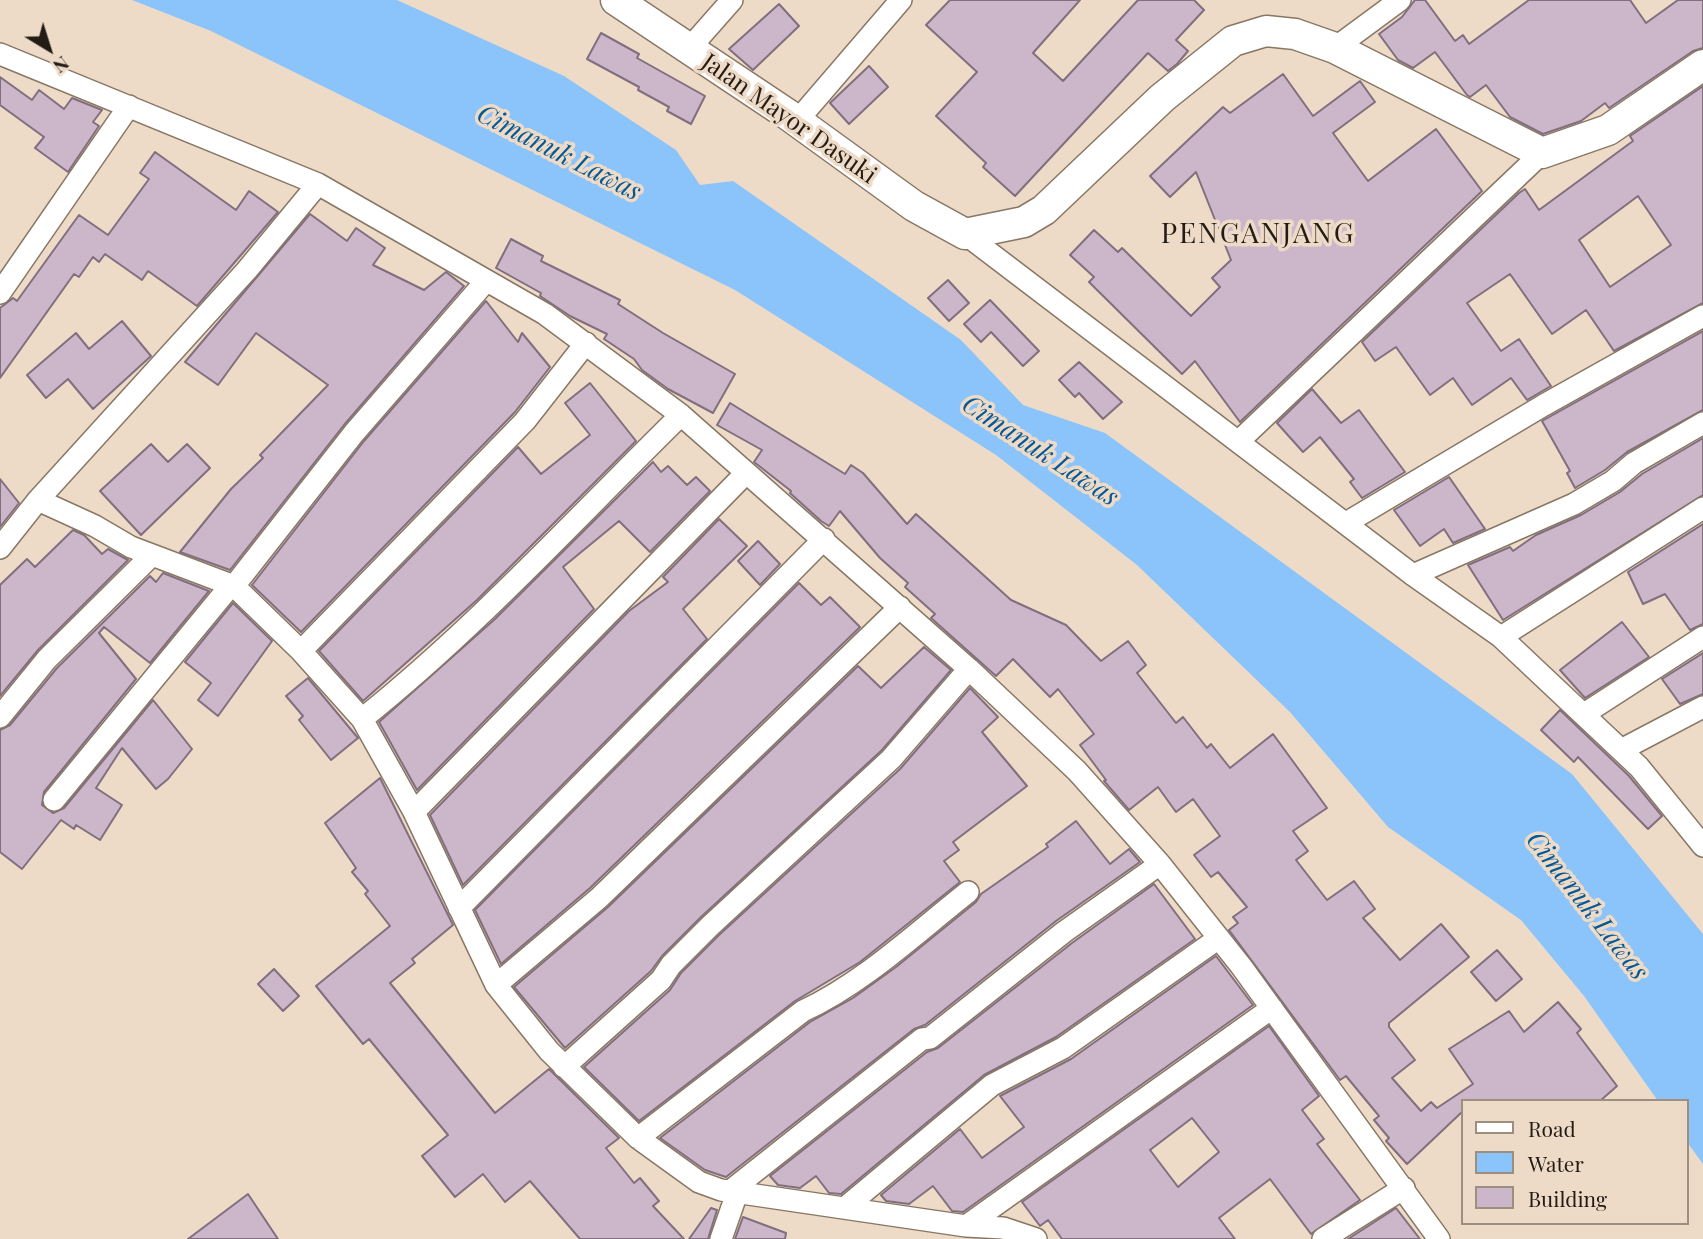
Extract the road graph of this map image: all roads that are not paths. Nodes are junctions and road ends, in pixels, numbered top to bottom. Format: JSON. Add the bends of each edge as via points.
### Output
{"nodes":[{"id":1,"x":616,"y":0,"type":"edge"},
{"id":2,"x":732,"y":0,"type":"edge"},
{"id":3,"x":901,"y":0,"type":"edge"},
{"id":4,"x":1400,"y":0,"type":"edge"},
{"id":5,"x":1335,"y":48,"type":"junction"},
{"id":6,"x":688,"y":50,"type":"junction"},
{"id":7,"x":0,"y":54,"type":"edge"},
{"id":8,"x":1703,"y":65,"type":"edge"},
{"id":9,"x":129,"y":106,"type":"junction"},
{"id":10,"x":792,"y":118,"type":"junction"},
{"id":11,"x":1542,"y":153,"type":"junction"},
{"id":12,"x":318,"y":184,"type":"junction"},
{"id":13,"x":965,"y":234,"type":"junction"},
{"id":14,"x":486,"y":281,"type":"junction"},
{"id":15,"x":0,"y":293,"type":"edge"},
{"id":16,"x":1703,"y":316,"type":"edge"},
{"id":17,"x":586,"y":343,"type":"junction"},
{"id":18,"x":681,"y":415,"type":"junction"},
{"id":19,"x":1703,"y":423,"type":"edge"},
{"id":20,"x":1239,"y":441,"type":"junction"},
{"id":21,"x":746,"y":473,"type":"junction"},
{"id":22,"x":38,"y":500,"type":"junction"},
{"id":23,"x":1703,"y":508,"type":"edge"},
{"id":24,"x":1346,"y":523,"type":"junction"},
{"id":25,"x":824,"y":539,"type":"junction"},
{"id":26,"x":0,"y":548,"type":"edge"},
{"id":27,"x":151,"y":556,"type":"junction"},
{"id":28,"x":1413,"y":575,"type":"junction"},
{"id":29,"x":232,"y":585,"type":"junction"},
{"id":30,"x":900,"y":607,"type":"junction"},
{"id":31,"x":1501,"y":637,"type":"junction"},
{"id":32,"x":1703,"y":637,"type":"edge"},
{"id":33,"x":301,"y":651,"type":"junction"},
{"id":34,"x":969,"y":669,"type":"junction"},
{"id":35,"x":1703,"y":707,"type":"edge"},
{"id":36,"x":1584,"y":714,"type":"junction"},
{"id":37,"x":0,"y":717,"type":"edge"},
{"id":38,"x":362,"y":719,"type":"junction"},
{"id":39,"x":1621,"y":750,"type":"junction"},
{"id":40,"x":54,"y":800,"type":"dead end"},
{"id":41,"x":414,"y":812,"type":"junction"},
{"id":42,"x":1703,"y":846,"type":"edge"},
{"id":43,"x":1160,"y":864,"type":"junction"},
{"id":44,"x":968,"y":892,"type":"dead end"},
{"id":45,"x":459,"y":908,"type":"junction"},
{"id":46,"x":1219,"y":938,"type":"junction"},
{"id":47,"x":496,"y":985,"type":"junction"},
{"id":48,"x":1272,"y":1008,"type":"junction"},
{"id":49,"x":564,"y":1067,"type":"junction"},
{"id":50,"x":638,"y":1139,"type":"junction"},
{"id":51,"x":1404,"y":1188,"type":"junction"},
{"id":52,"x":733,"y":1192,"type":"junction"},
{"id":53,"x":847,"y":1206,"type":"junction"},
{"id":54,"x":966,"y":1226,"type":"junction"},
{"id":55,"x":721,"y":1239,"type":"edge"},
{"id":56,"x":1036,"y":1239,"type":"edge"},
{"id":57,"x":1323,"y":1239,"type":"edge"},
{"id":58,"x":1439,"y":1239,"type":"edge"}],
"edges":[{"from":1,"to":6,"type":"street","name":"Jalan Mayor Dasuki"},
{"from":2,"to":6,"type":"street"},
{"from":3,"to":10,"type":"street"},
{"from":4,"to":5,"type":"street"},
{"from":5,"to":11,"type":"street"},
{"from":5,"to":13,"type":"street","via":[[1295,34],[1266,31],[1233,41],[1162,98],[1044,210],[1024,222]]},
{"from":6,"to":10,"type":"street","name":"Jalan Mayor Dasuki"},
{"from":7,"to":9,"type":"street"},
{"from":8,"to":11,"type":"street","via":[[1608,130]]},
{"from":9,"to":12,"type":"street"},
{"from":9,"to":15,"type":"street"},
{"from":10,"to":13,"type":"street","name":"Jalan Mayor Dasuki","via":[[914,206]]},
{"from":11,"to":20,"type":"street"},
{"from":12,"to":14,"type":"street"},
{"from":12,"to":22,"type":"street","via":[[247,270]]},
{"from":13,"to":20,"type":"street"},
{"from":14,"to":17,"type":"street"},
{"from":14,"to":29,"type":"street","via":[[354,433]]},
{"from":16,"to":24,"type":"street"},
{"from":17,"to":18,"type":"street"},
{"from":17,"to":33,"type":"street","via":[[525,421]]},
{"from":18,"to":21,"type":"street"},
{"from":18,"to":38,"type":"street","via":[[522,575]]},
{"from":19,"to":28,"type":"street","via":[[1574,504]]},
{"from":20,"to":24,"type":"street"},
{"from":21,"to":25,"type":"street"},
{"from":21,"to":41,"type":"street"},
{"from":22,"to":26,"type":"street"},
{"from":22,"to":27,"type":"street"},
{"from":23,"to":31,"type":"street"},
{"from":24,"to":28,"type":"street"},
{"from":25,"to":30,"type":"street"},
{"from":25,"to":45,"type":"street"},
{"from":27,"to":29,"type":"street"},
{"from":27,"to":37,"type":"street","via":[[47,659]]},
{"from":28,"to":31,"type":"street"},
{"from":29,"to":33,"type":"street"},
{"from":29,"to":40,"type":"street"},
{"from":30,"to":34,"type":"street"},
{"from":30,"to":47,"type":"street","via":[[598,898]]},
{"from":31,"to":36,"type":"street"},
{"from":32,"to":36,"type":"street"},
{"from":33,"to":38,"type":"street"},
{"from":34,"to":43,"type":"street","via":[[1077,771]]},
{"from":34,"to":49,"type":"street","via":[[891,759]]},
{"from":35,"to":39,"type":"street"},
{"from":36,"to":39,"type":"street"},
{"from":38,"to":41,"type":"street"},
{"from":39,"to":42,"type":"street"},
{"from":41,"to":45,"type":"street"},
{"from":43,"to":46,"type":"street"},
{"from":43,"to":52,"type":"street","via":[[1064,932],[930,1038],[922,1039]]},
{"from":44,"to":50,"type":"street","via":[[856,979],[735,1061]]},
{"from":45,"to":47,"type":"street"},
{"from":46,"to":48,"type":"street"},
{"from":46,"to":53,"type":"street","via":[[1063,1048],[992,1085]]},
{"from":47,"to":49,"type":"street"},
{"from":48,"to":51,"type":"street"},
{"from":48,"to":54,"type":"street"},
{"from":49,"to":50,"type":"street"},
{"from":50,"to":52,"type":"street","via":[[699,1182]]},
{"from":51,"to":57,"type":"street"},
{"from":51,"to":58,"type":"street"},
{"from":52,"to":53,"type":"street"},
{"from":52,"to":55,"type":"street"},
{"from":53,"to":54,"type":"street"},
{"from":54,"to":56,"type":"street","via":[[1003,1228]]}]}
